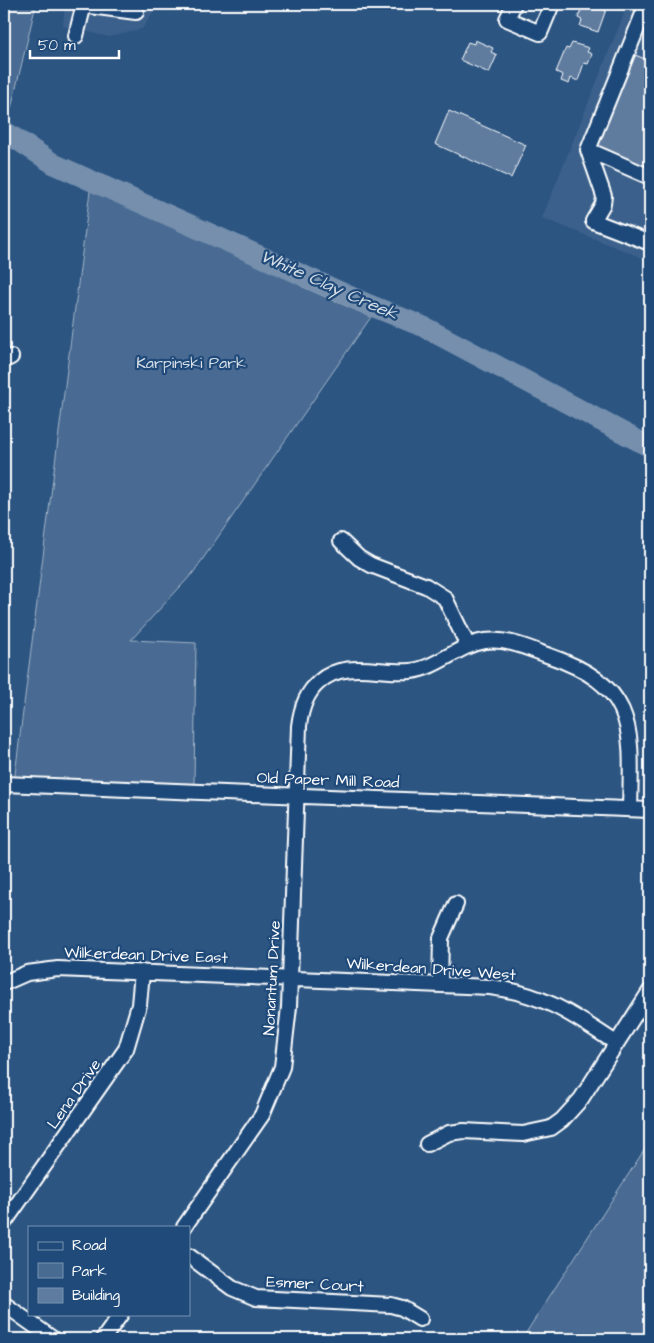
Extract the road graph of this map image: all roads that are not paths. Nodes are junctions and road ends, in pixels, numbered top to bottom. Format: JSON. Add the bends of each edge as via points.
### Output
{"nodes":[{"id":1,"x":84,"y":4,"type":"edge"},
{"id":2,"x":514,"y":4,"type":"edge"},
{"id":3,"x":552,"y":4,"type":"edge"},
{"id":4,"x":647,"y":4,"type":"edge"},
{"id":5,"x":136,"y":12,"type":"dead end"},
{"id":6,"x":76,"y":36,"type":"dead end"},
{"id":7,"x":588,"y":150,"type":"junction"},
{"id":8,"x":650,"y":177,"type":"edge"},
{"id":9,"x":650,"y":243,"type":"edge"},
{"id":10,"x":341,"y":541,"type":"dead end"},
{"id":11,"x":468,"y":646,"type":"junction"},
{"id":12,"x":4,"y":784,"type":"edge"},
{"id":13,"x":297,"y":796,"type":"junction"},
{"id":14,"x":630,"y":809,"type":"junction"},
{"id":15,"x":650,"y":810,"type":"edge"},
{"id":16,"x":456,"y":904,"type":"dead end"},
{"id":17,"x":142,"y":972,"type":"junction"},
{"id":18,"x":290,"y":978,"type":"junction"},
{"id":19,"x":4,"y":983,"type":"edge"},
{"id":20,"x":440,"y":984,"type":"junction"},
{"id":21,"x":650,"y":991,"type":"edge"},
{"id":22,"x":616,"y":1043,"type":"junction"},
{"id":23,"x":427,"y":1144,"type":"dead end"},
{"id":24,"x":4,"y":1223,"type":"edge"},
{"id":25,"x":185,"y":1226,"type":"edge"},
{"id":26,"x":190,"y":1257,"type":"edge"},
{"id":27,"x":4,"y":1304,"type":"edge"},
{"id":28,"x":120,"y":1316,"type":"edge"},
{"id":29,"x":420,"y":1319,"type":"dead end"},
{"id":30,"x":53,"y":1339,"type":"edge"},
{"id":31,"x":103,"y":1339,"type":"edge"}],
"edges":[{"from":1,"to":5,"type":"street"},
{"from":1,"to":6,"type":"street"},
{"from":2,"to":3,"type":"street","via":[[508,19],[540,33]]},
{"from":4,"to":7,"type":"street"},
{"from":7,"to":8,"type":"street"},
{"from":7,"to":9,"type":"street","via":[[604,196],[604,204],[593,221]]},
{"from":10,"to":11,"type":"street","via":[[371,565],[426,586],[445,598]]},
{"from":11,"to":13,"type":"street","name":"Nonantum Drive","via":[[434,664],[412,671],[356,669],[332,674],[319,681],[304,703],[299,726]]},
{"from":11,"to":14,"type":"street","via":[[484,641],[512,643],[582,668],[605,685],[622,707],[630,733]]},
{"from":12,"to":13,"type":"street","name":"Old Paper Mill Road"},
{"from":13,"to":14,"type":"street","name":"Old Paper Mill Road"},
{"from":13,"to":18,"type":"street","name":"Nonantum Drive"},
{"from":14,"to":15,"type":"street","name":"Old Paper Mill Road"},
{"from":16,"to":20,"type":"street","via":[[441,938]]},
{"from":17,"to":18,"type":"street","name":"Wilkerdean Drive East"},
{"from":17,"to":19,"type":"street","name":"Wilkerdean Drive East","via":[[58,969],[26,973]]},
{"from":17,"to":24,"type":"street","name":"Lena Drive","via":[[135,1024],[126,1049]]},
{"from":18,"to":20,"type":"street","name":"Wilkerdean Drive West"},
{"from":18,"to":25,"type":"street","name":"Nonantum Drive","via":[[282,1068],[270,1100],[252,1132]]},
{"from":20,"to":22,"type":"street","name":"Wilkerdean Drive West","via":[[490,987],[533,995],[572,1014]]},
{"from":21,"to":22,"type":"street"},
{"from":22,"to":23,"type":"street","via":[[571,1111],[551,1128],[523,1134],[464,1131],[449,1133]]},
{"from":26,"to":29,"type":"street","name":"Esmer Court","via":[[232,1288],[256,1298],[391,1305]]},
{"from":27,"to":30,"type":"street"},
{"from":28,"to":31,"type":"street"}]}
